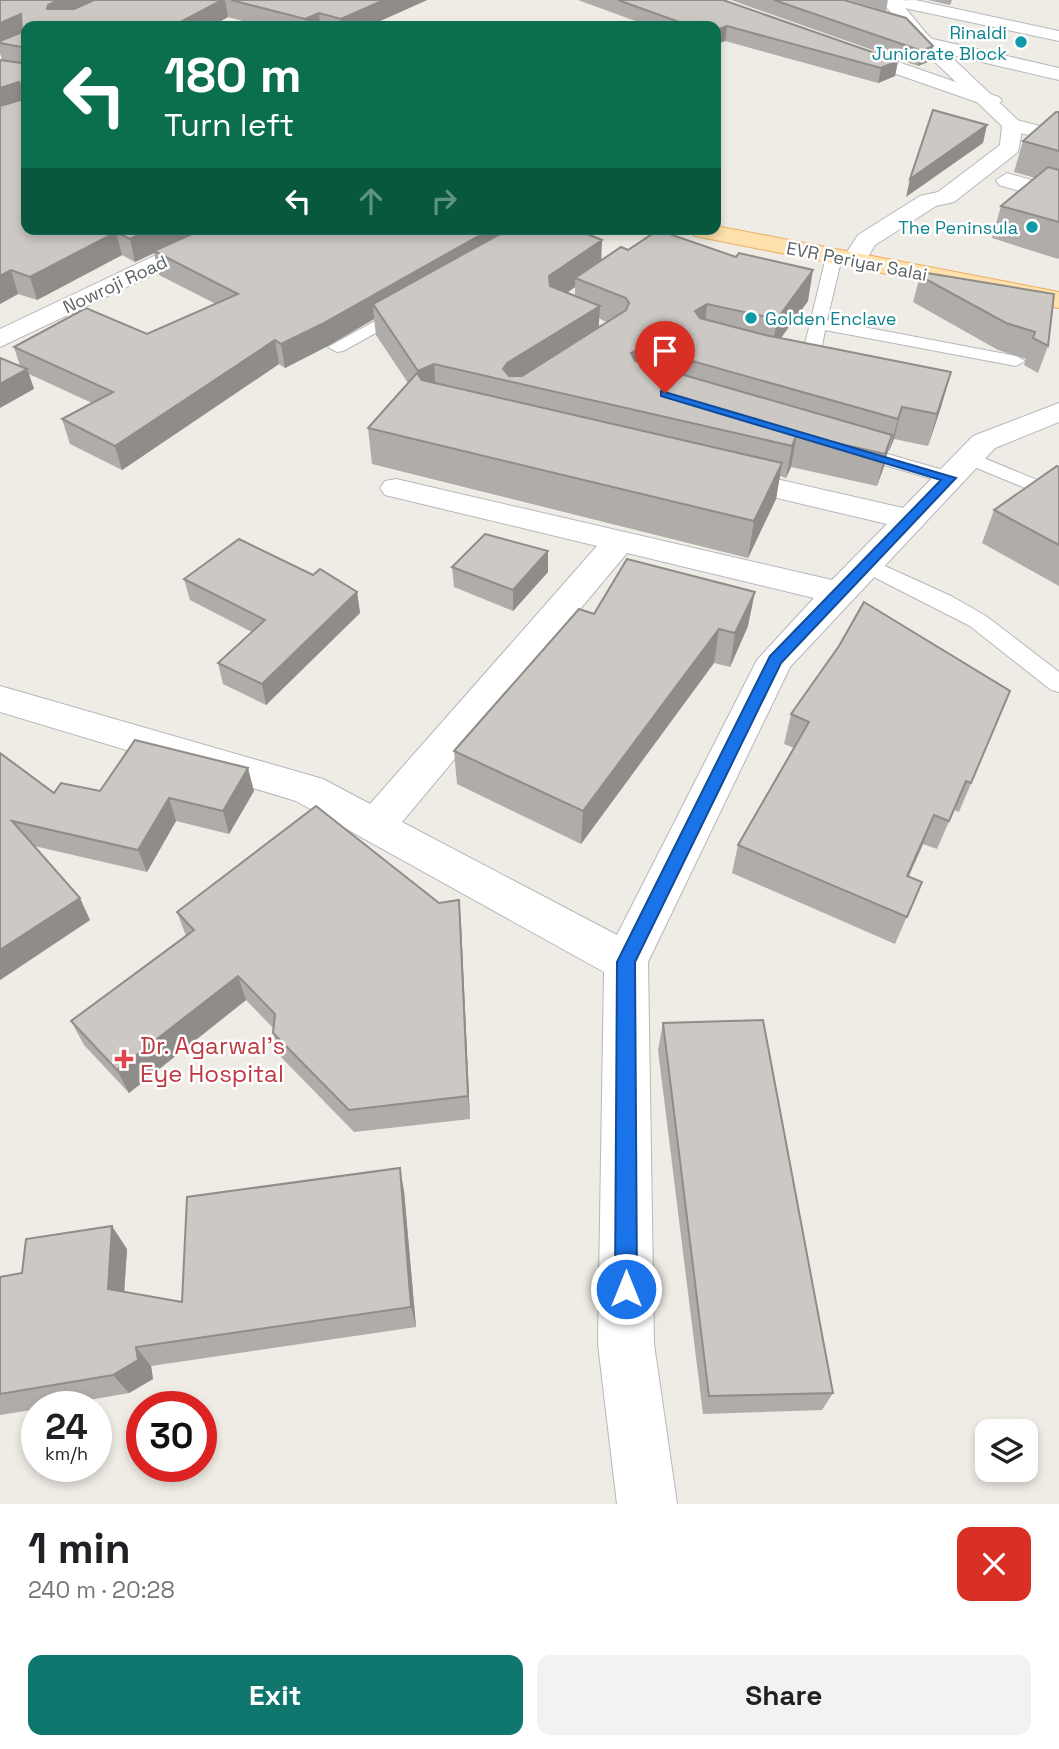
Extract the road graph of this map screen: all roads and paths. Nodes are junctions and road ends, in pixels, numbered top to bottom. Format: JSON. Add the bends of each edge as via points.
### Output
{"nodes":[{"id":1,"x":895,"y":1,"type":"edge"},
{"id":2,"x":883,"y":19,"type":"edge"},
{"id":3,"x":908,"y":26,"type":"junction"},
{"id":4,"x":1059,"y":36,"type":"edge"},
{"id":5,"x":924,"y":43,"type":"junction"},
{"id":6,"x":836,"y":46,"type":"edge"},
{"id":7,"x":1059,"y":74,"type":"edge"},
{"id":8,"x":992,"y":101,"type":"junction"},
{"id":9,"x":1013,"y":125,"type":"junction"},
{"id":10,"x":1059,"y":137,"type":"edge"},
{"id":11,"x":1007,"y":180,"type":"dead end"},
{"id":12,"x":1059,"y":195,"type":"edge"},
{"id":13,"x":946,"y":197,"type":"junction"},
{"id":14,"x":721,"y":214,"type":"edge"},
{"id":15,"x":721,"y":233,"type":"edge"},
{"id":16,"x":218,"y":235,"type":"edge"},
{"id":17,"x":667,"y":235,"type":"edge"},
{"id":18,"x":904,"y":244,"type":"dead end"},
{"id":19,"x":851,"y":253,"type":"junction"},
{"id":20,"x":632,"y":259,"type":"edge"},
{"id":21,"x":992,"y":263,"type":"dead end"},
{"id":22,"x":1059,"y":300,"type":"edge"},
{"id":23,"x":420,"y":301,"type":"edge"},
{"id":24,"x":821,"y":324,"type":"junction"},
{"id":25,"x":0,"y":339,"type":"edge"},
{"id":26,"x":337,"y":347,"type":"dead end"},
{"id":27,"x":771,"y":356,"type":"edge"},
{"id":28,"x":1016,"y":362,"type":"dead end"},
{"id":29,"x":1059,"y":412,"type":"edge"},
{"id":30,"x":835,"y":444,"type":"edge"},
{"id":31,"x":960,"y":468,"type":"junction"},
{"id":32,"x":698,"y":470,"type":"edge"},
{"id":33,"x":396,"y":488,"type":"dead end"},
{"id":34,"x":1059,"y":496,"type":"edge"},
{"id":35,"x":910,"y":519,"type":"junction"},
{"id":36,"x":619,"y":541,"type":"junction"},
{"id":37,"x":854,"y":579,"type":"junction"},
{"id":38,"x":1059,"y":684,"type":"edge"},
{"id":39,"x":0,"y":699,"type":"edge"},
{"id":40,"x":375,"y":826,"type":"junction"},
{"id":41,"x":626,"y":962,"type":"junction"},
{"id":42,"x":647,"y":1504,"type":"edge"}],
"edges":[{"from":1,"to":3,"type":"street"},
{"from":1,"to":4,"type":"street"},
{"from":2,"to":3,"type":"street"},
{"from":3,"to":5,"type":"street"},
{"from":5,"to":7,"type":"street"},
{"from":5,"to":8,"type":"street"},
{"from":6,"to":8,"type":"street"},
{"from":8,"to":9,"type":"street"},
{"from":9,"to":10,"type":"street"},
{"from":9,"to":13,"type":"street","via":[[1010,147]]},
{"from":11,"to":12,"type":"street"},
{"from":13,"to":18,"type":"street","via":[[942,206],[902,235]]},
{"from":13,"to":19,"type":"street","via":[[928,201]]},
{"from":14,"to":19,"type":"main road","name":"EVR Periyar Salai"},
{"from":15,"to":19,"type":"main road","name":"EVR Periyar Salai"},
{"from":16,"to":25,"type":"street","name":"Nowroji Road"},
{"from":17,"to":20,"type":"lane"},
{"from":19,"to":21,"type":"main road","name":"EVR Periyar Salai"},
{"from":19,"to":22,"type":"main road","name":"EVR Periyar Salai"},
{"from":19,"to":24,"type":"lane"},
{"from":23,"to":26,"type":"lane"},
{"from":24,"to":27,"type":"lane","via":[[813,346],[798,359]]},
{"from":24,"to":28,"type":"lane"},
{"from":29,"to":31,"type":"street","via":[[984,442]]},
{"from":30,"to":31,"type":"lane"},
{"from":31,"to":34,"type":"lane"},
{"from":31,"to":35,"type":"street"},
{"from":32,"to":35,"type":"street"},
{"from":33,"to":36,"type":"street"},
{"from":35,"to":37,"type":"street"},
{"from":36,"to":37,"type":"street"},
{"from":36,"to":40,"type":"street"},
{"from":37,"to":38,"type":"lane","via":[[943,601],[978,621]]},
{"from":37,"to":41,"type":"street","via":[[775,660]]},
{"from":39,"to":40,"type":"street","via":[[309,790]]},
{"from":40,"to":41,"type":"street"},
{"from":41,"to":42,"type":"street","via":[[626,1344]]}]}
